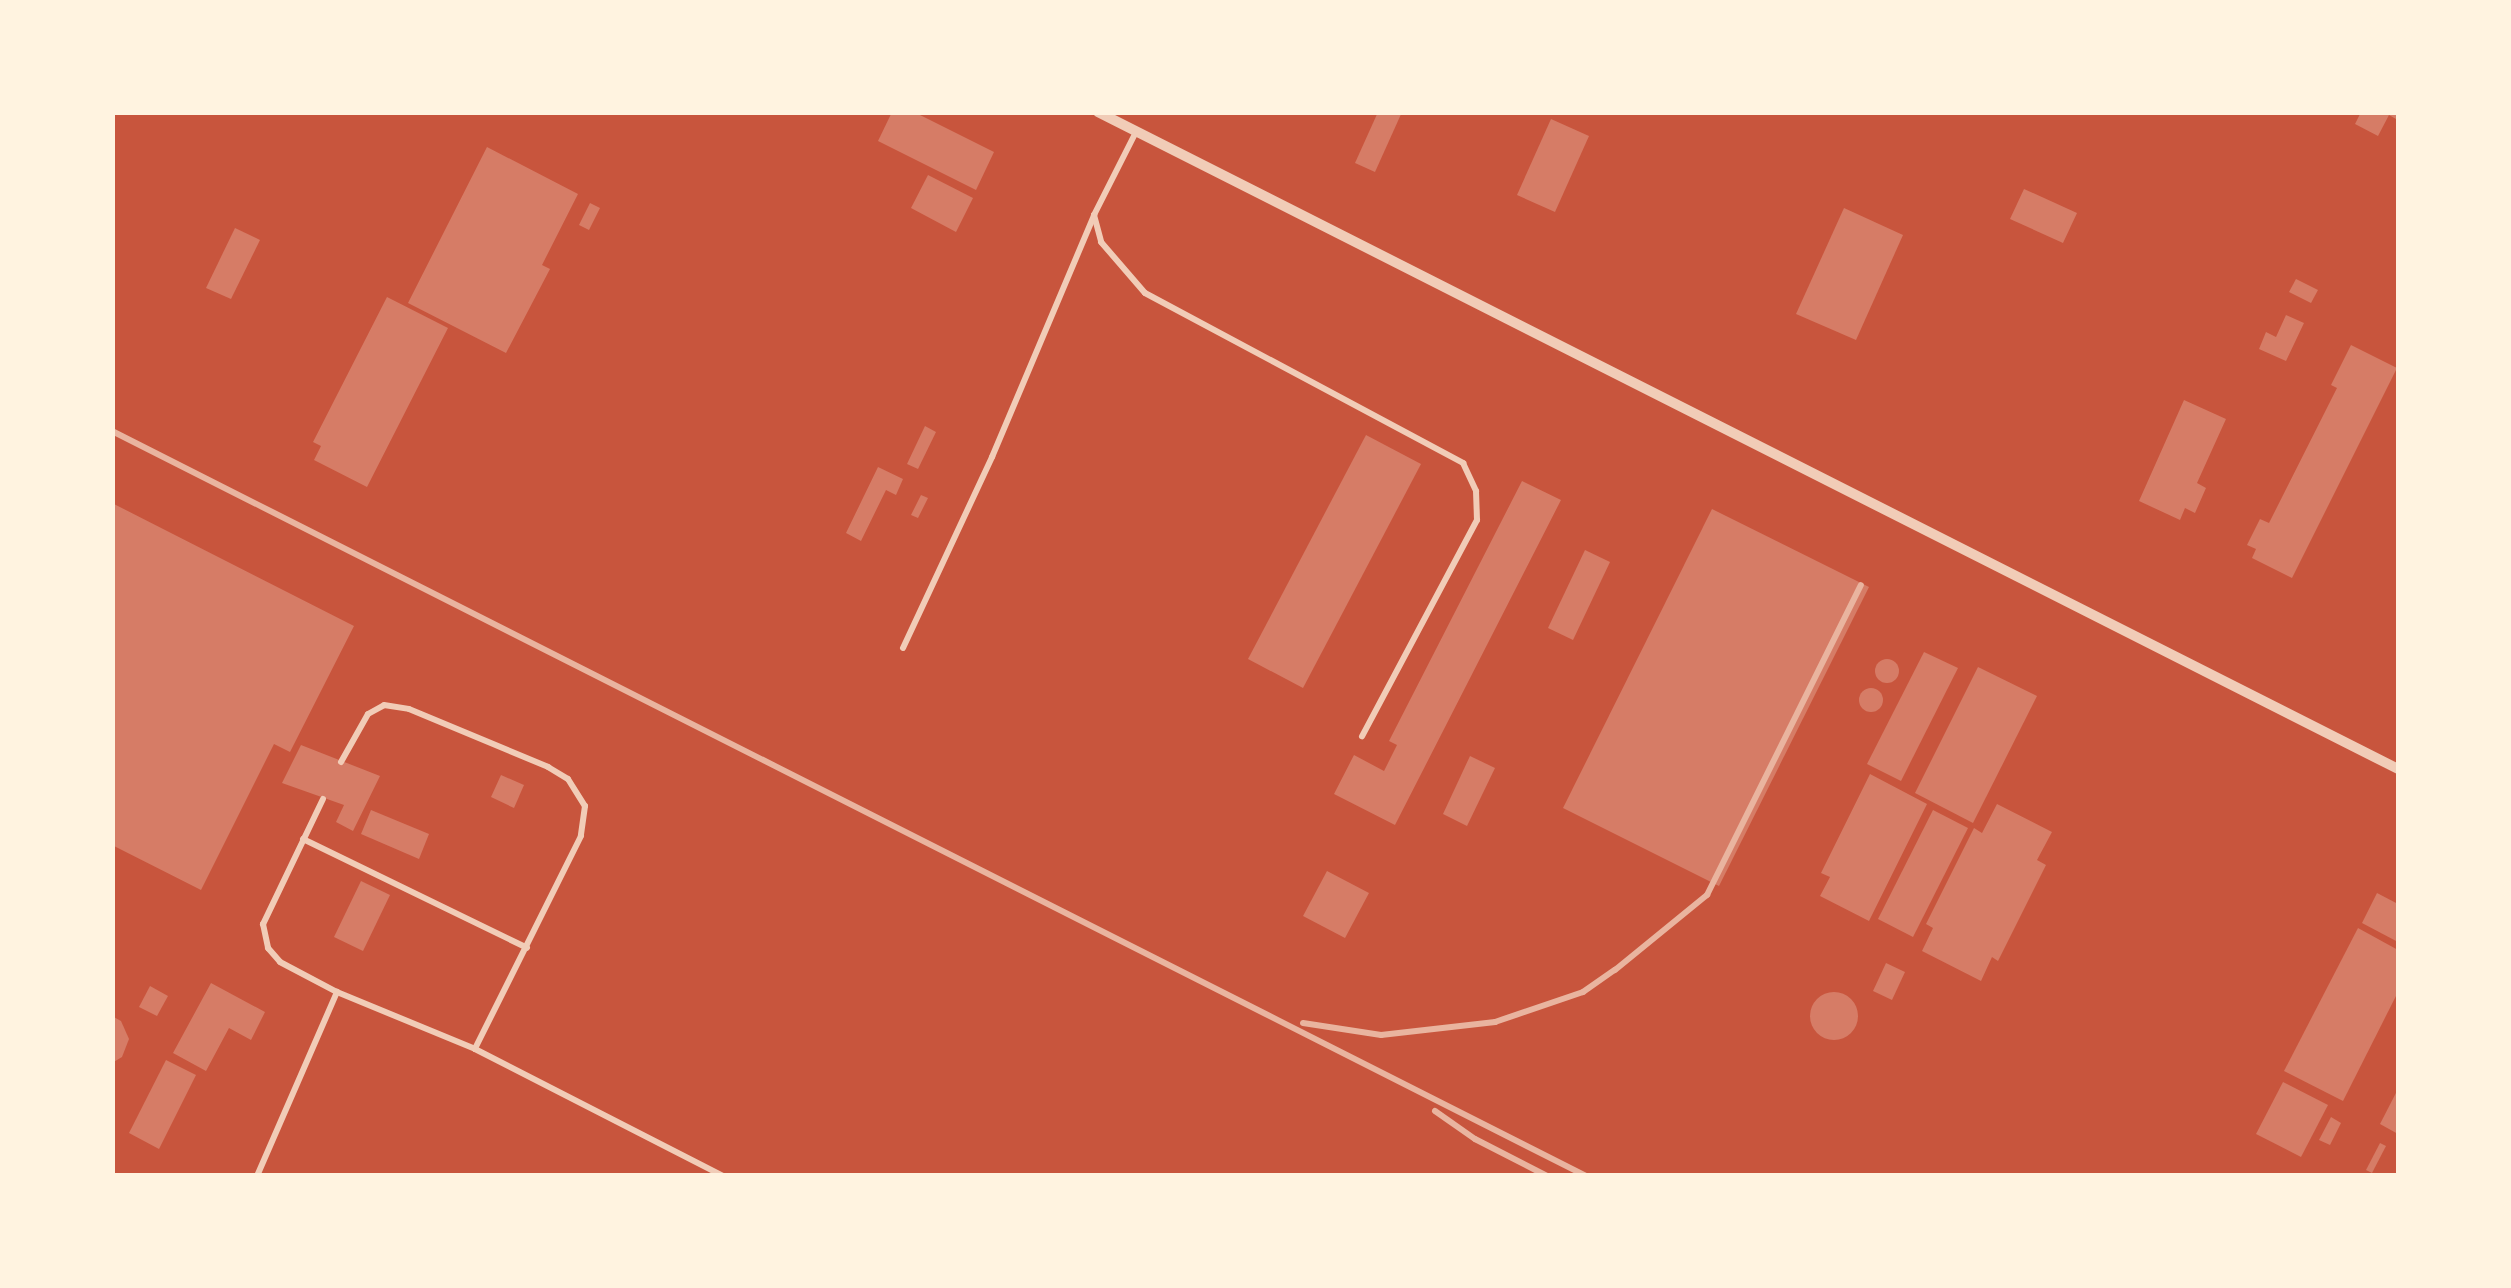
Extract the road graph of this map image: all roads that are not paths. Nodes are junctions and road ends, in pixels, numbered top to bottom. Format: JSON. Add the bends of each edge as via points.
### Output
{"nodes":[{"id":1,"x":1098,"y":112,"type":"edge"},
{"id":2,"x":1136,"y":132,"type":"junction"},
{"id":3,"x":1094,"y":215,"type":"junction"},
{"id":4,"x":903,"y":648,"type":"dead end"},
{"id":5,"x":1362,"y":736,"type":"dead end"},
{"id":6,"x":340,"y":762,"type":"dead end"},
{"id":7,"x":2398,"y":769,"type":"edge"},
{"id":8,"x":322,"y":799,"type":"dead end"},
{"id":9,"x":303,"y":839,"type":"junction"},
{"id":10,"x":527,"y":948,"type":"junction"},
{"id":11,"x":337,"y":992,"type":"junction"},
{"id":12,"x":475,"y":1049,"type":"junction"},
{"id":13,"x":257,"y":1176,"type":"edge"},
{"id":14,"x":724,"y":1176,"type":"edge"}],
"edges":[{"from":1,"to":2,"type":"street"},
{"from":2,"to":3,"type":"lane"},
{"from":2,"to":7,"type":"street"},
{"from":3,"to":4,"type":"lane"},
{"from":3,"to":5,"type":"lane","via":[[1102,242],[1145,293],[1463,464],[1476,491],[1477,520]]},
{"from":6,"to":10,"type":"lane","via":[[368,714],[384,704],[521,752],[568,779],[585,806],[581,836]]},
{"from":8,"to":9,"type":"lane"},
{"from":9,"to":10,"type":"lane"},
{"from":9,"to":11,"type":"lane","via":[[263,924],[268,948],[280,962]]},
{"from":10,"to":12,"type":"lane"},
{"from":11,"to":12,"type":"lane"},
{"from":11,"to":13,"type":"lane"},
{"from":12,"to":14,"type":"lane"}]}
